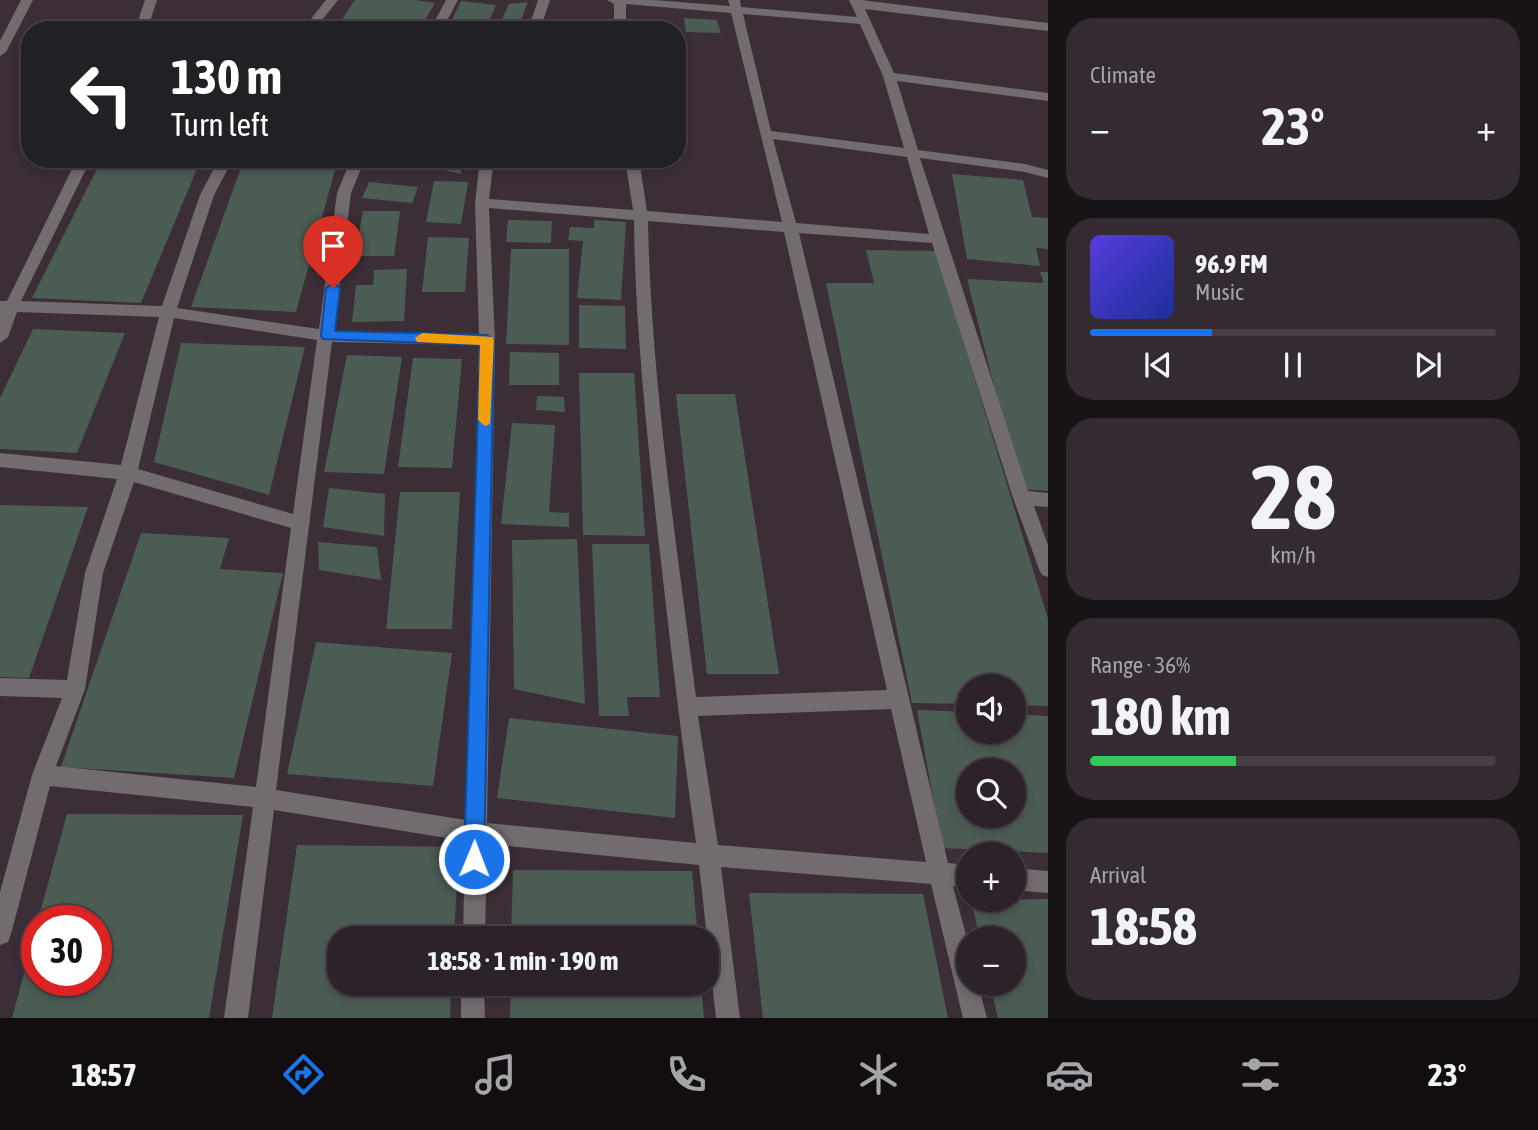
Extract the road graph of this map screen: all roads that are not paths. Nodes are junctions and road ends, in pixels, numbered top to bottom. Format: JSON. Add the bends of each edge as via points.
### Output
{"nodes":[{"id":1,"x":27,"y":0,"type":"edge"},
{"id":2,"x":151,"y":0,"type":"edge"},
{"id":3,"x":332,"y":0,"type":"edge"},
{"id":4,"x":452,"y":0,"type":"edge"},
{"id":5,"x":544,"y":0,"type":"edge"},
{"id":6,"x":612,"y":0,"type":"edge"},
{"id":7,"x":620,"y":0,"type":"edge"},
{"id":8,"x":856,"y":3,"type":"edge"},
{"id":9,"x":734,"y":6,"type":"edge"},
{"id":10,"x":144,"y":21,"type":"edge"},
{"id":11,"x":315,"y":21,"type":"edge"},
{"id":12,"x":441,"y":21,"type":"edge"},
{"id":13,"x":537,"y":21,"type":"edge"},
{"id":14,"x":620,"y":21,"type":"edge"},
{"id":15,"x":864,"y":21,"type":"junction"},
{"id":16,"x":1048,"y":27,"type":"edge"},
{"id":17,"x":0,"y":52,"type":"edge"},
{"id":18,"x":888,"y":76,"type":"junction"},
{"id":19,"x":1048,"y":97,"type":"edge"},
{"id":20,"x":765,"y":134,"type":"junction"},
{"id":21,"x":915,"y":154,"type":"junction"},
{"id":22,"x":79,"y":168,"type":"edge"},
{"id":23,"x":221,"y":168,"type":"edge"},
{"id":24,"x":354,"y":168,"type":"edge"},
{"id":25,"x":486,"y":168,"type":"edge"},
{"id":26,"x":633,"y":168,"type":"edge"},
{"id":27,"x":1048,"y":174,"type":"edge"},
{"id":28,"x":482,"y":204,"type":"junction"},
{"id":29,"x":641,"y":215,"type":"junction"},
{"id":30,"x":792,"y":230,"type":"junction"},
{"id":31,"x":938,"y":239,"type":"junction"},
{"id":32,"x":6,"y":306,"type":"edge"},
{"id":33,"x":168,"y":312,"type":"junction"},
{"id":34,"x":328,"y":336,"type":"junction"},
{"id":35,"x":0,"y":337,"type":"edge"},
{"id":36,"x":487,"y":340,"type":"junction"},
{"id":37,"x":0,"y":460,"type":"edge"},
{"id":38,"x":128,"y":473,"type":"junction"},
{"id":39,"x":1022,"y":498,"type":"junction"},
{"id":40,"x":1048,"y":500,"type":"edge"},
{"id":41,"x":301,"y":524,"type":"junction"},
{"id":42,"x":1048,"y":569,"type":"edge"},
{"id":43,"x":0,"y":687,"type":"edge"},
{"id":44,"x":75,"y":689,"type":"junction"},
{"id":45,"x":898,"y":699,"type":"junction"},
{"id":46,"x":687,"y":706,"type":"junction"},
{"id":47,"x":42,"y":775,"type":"junction"},
{"id":48,"x":263,"y":797,"type":"junction"},
{"id":49,"x":474,"y":832,"type":"junction"},
{"id":50,"x":709,"y":855,"type":"junction"},
{"id":51,"x":939,"y":873,"type":"junction"},
{"id":52,"x":956,"y":875,"type":"edge"},
{"id":53,"x":1026,"y":880,"type":"edge"},
{"id":54,"x":1048,"y":882,"type":"edge"},
{"id":55,"x":474,"y":926,"type":"edge"},
{"id":56,"x":0,"y":934,"type":"edge"},
{"id":57,"x":473,"y":996,"type":"edge"},
{"id":58,"x":236,"y":1018,"type":"edge"},
{"id":59,"x":473,"y":1018,"type":"edge"},
{"id":60,"x":728,"y":1018,"type":"edge"},
{"id":61,"x":975,"y":1018,"type":"edge"}],
"edges":[{"from":1,"to":17,"type":"street"},
{"from":2,"to":10,"type":"street"},
{"from":3,"to":11,"type":"street"},
{"from":4,"to":12,"type":"street"},
{"from":5,"to":13,"type":"street"},
{"from":6,"to":7,"type":"street"},
{"from":7,"to":9,"type":"street"},
{"from":7,"to":14,"type":"street"},
{"from":8,"to":15,"type":"street"},
{"from":8,"to":16,"type":"street"},
{"from":9,"to":15,"type":"street"},
{"from":9,"to":20,"type":"street"},
{"from":15,"to":18,"type":"street"},
{"from":18,"to":19,"type":"street"},
{"from":18,"to":21,"type":"street"},
{"from":20,"to":21,"type":"street"},
{"from":20,"to":30,"type":"street"},
{"from":21,"to":27,"type":"street"},
{"from":21,"to":31,"type":"street"},
{"from":22,"to":32,"type":"street"},
{"from":23,"to":33,"type":"street","via":[[207,195]]},
{"from":24,"to":34,"type":"street","via":[[344,193]]},
{"from":25,"to":28,"type":"street"},
{"from":26,"to":29,"type":"street"},
{"from":28,"to":29,"type":"street"},
{"from":28,"to":36,"type":"street"},
{"from":29,"to":30,"type":"street"},
{"from":29,"to":46,"type":"street","via":[[642,286],[656,443]]},
{"from":30,"to":31,"type":"street"},
{"from":30,"to":45,"type":"street"},
{"from":31,"to":39,"type":"street"},
{"from":32,"to":33,"type":"street"},
{"from":32,"to":35,"type":"street"},
{"from":33,"to":34,"type":"street"},
{"from":33,"to":38,"type":"street"},
{"from":34,"to":36,"type":"street"},
{"from":34,"to":41,"type":"street"},
{"from":36,"to":49,"type":"street"},
{"from":37,"to":38,"type":"street"},
{"from":38,"to":41,"type":"street"},
{"from":38,"to":44,"type":"street","via":[[94,573]]},
{"from":39,"to":40,"type":"street"},
{"from":39,"to":42,"type":"street"},
{"from":41,"to":48,"type":"street"},
{"from":43,"to":44,"type":"street"},
{"from":44,"to":47,"type":"street"},
{"from":45,"to":46,"type":"street"},
{"from":45,"to":51,"type":"street"},
{"from":46,"to":50,"type":"street"},
{"from":47,"to":48,"type":"street"},
{"from":47,"to":56,"type":"street"},
{"from":48,"to":49,"type":"street"},
{"from":48,"to":58,"type":"street"},
{"from":49,"to":50,"type":"street"},
{"from":49,"to":55,"type":"street"},
{"from":50,"to":51,"type":"street"},
{"from":50,"to":60,"type":"street"},
{"from":51,"to":52,"type":"street"},
{"from":51,"to":61,"type":"street"},
{"from":53,"to":54,"type":"street"},
{"from":57,"to":59,"type":"street"}]}
